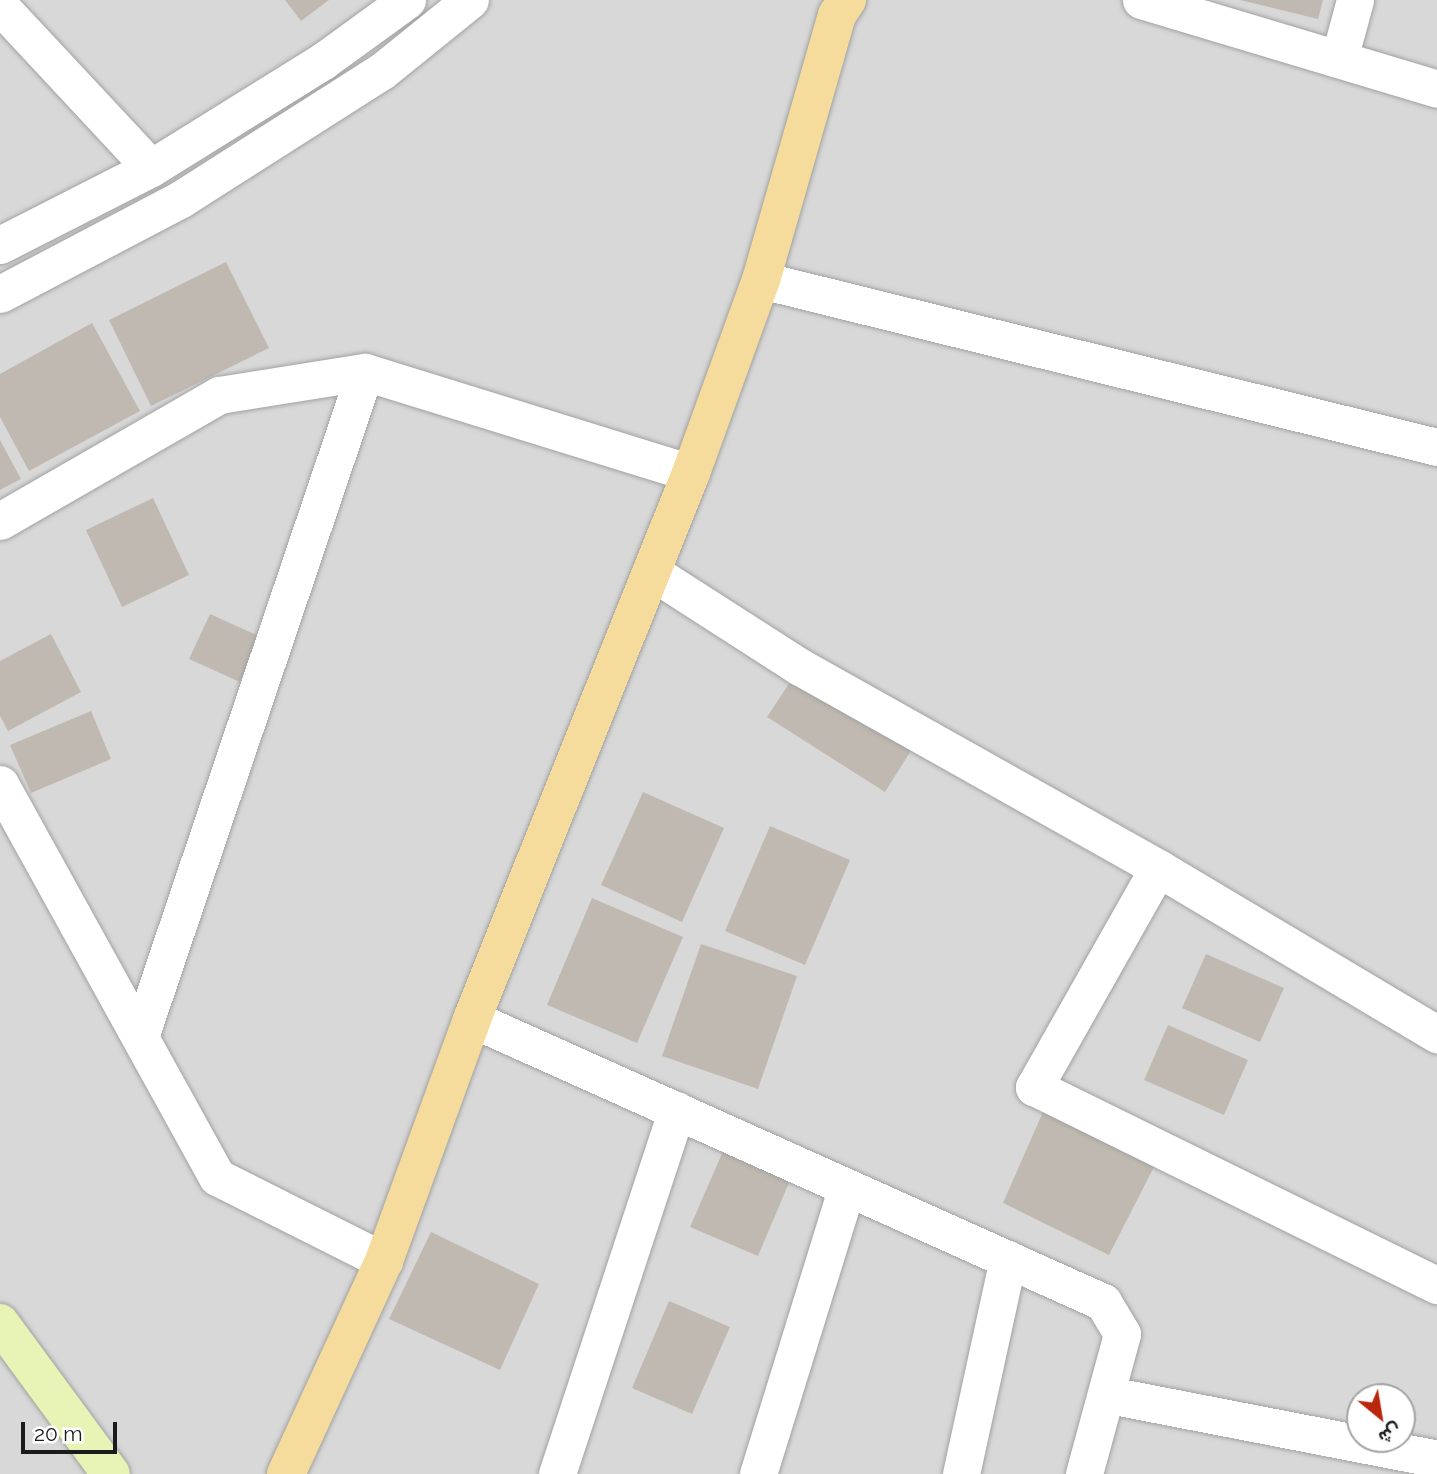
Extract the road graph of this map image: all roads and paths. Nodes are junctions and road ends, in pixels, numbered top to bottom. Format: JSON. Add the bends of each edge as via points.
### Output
{"nodes":[{"id":1,"x":407,"y":0,"type":"edge"},
{"id":2,"x":470,"y":0,"type":"edge"},
{"id":3,"x":1142,"y":0,"type":"edge"},
{"id":4,"x":1355,"y":0,"type":"edge"},
{"id":5,"x":840,"y":5,"type":"edge"},
{"id":6,"x":9,"y":6,"type":"edge"},
{"id":7,"x":1339,"y":59,"type":"junction"},
{"id":8,"x":1437,"y":89,"type":"edge"},
{"id":9,"x":150,"y":168,"type":"junction"},
{"id":10,"x":0,"y":246,"type":"edge"},
{"id":11,"x":761,"y":280,"type":"junction"},
{"id":12,"x":0,"y":293,"type":"edge"},
{"id":13,"x":365,"y":372,"type":"junction"},
{"id":14,"x":1437,"y":447,"type":"edge"},
{"id":15,"x":691,"y":473,"type":"junction"},
{"id":16,"x":0,"y":521,"type":"edge"},
{"id":17,"x":652,"y":572,"type":"junction"},
{"id":18,"x":0,"y":784,"type":"edge"},
{"id":19,"x":1158,"y":869,"type":"junction"},
{"id":20,"x":472,"y":1019,"type":"junction"},
{"id":21,"x":141,"y":1034,"type":"junction"},
{"id":22,"x":1437,"y":1034,"type":"edge"},
{"id":23,"x":677,"y":1110,"type":"junction"},
{"id":24,"x":847,"y":1187,"type":"junction"},
{"id":25,"x":1008,"y":1259,"type":"junction"},
{"id":26,"x":384,"y":1261,"type":"junction"},
{"id":27,"x":1437,"y":1285,"type":"edge"},
{"id":28,"x":0,"y":1323,"type":"edge"},
{"id":29,"x":1109,"y":1395,"type":"junction"},
{"id":30,"x":1437,"y":1459,"type":"edge"},
{"id":31,"x":111,"y":1474,"type":"edge"},
{"id":32,"x":286,"y":1474,"type":"edge"},
{"id":33,"x":557,"y":1474,"type":"edge"},
{"id":34,"x":758,"y":1474,"type":"edge"},
{"id":35,"x":961,"y":1474,"type":"edge"},
{"id":36,"x":1084,"y":1474,"type":"edge"}],
"edges":[{"from":1,"to":9,"type":"street","via":[[323,61]]},
{"from":2,"to":12,"type":"street","via":[[382,71],[181,199]]},
{"from":3,"to":7,"type":"street"},
{"from":4,"to":7,"type":"street"},
{"from":5,"to":11,"type":"main road"},
{"from":6,"to":9,"type":"street"},
{"from":7,"to":8,"type":"street"},
{"from":9,"to":10,"type":"street"},
{"from":11,"to":14,"type":"street"},
{"from":11,"to":15,"type":"main road"},
{"from":13,"to":15,"type":"street"},
{"from":13,"to":16,"type":"street","via":[[219,395]]},
{"from":13,"to":21,"type":"street"},
{"from":15,"to":17,"type":"main road"},
{"from":17,"to":19,"type":"street","via":[[800,667]]},
{"from":17,"to":20,"type":"main road"},
{"from":18,"to":21,"type":"street"},
{"from":19,"to":22,"type":"street"},
{"from":19,"to":27,"type":"street","via":[[1034,1087]]},
{"from":20,"to":23,"type":"street"},
{"from":20,"to":26,"type":"main road"},
{"from":21,"to":26,"type":"street","via":[[217,1177]]},
{"from":23,"to":24,"type":"street"},
{"from":23,"to":33,"type":"street"},
{"from":24,"to":25,"type":"street"},
{"from":24,"to":34,"type":"street"},
{"from":25,"to":29,"type":"street","via":[[1103,1301],[1122,1334]]},
{"from":25,"to":35,"type":"street"},
{"from":26,"to":32,"type":"main road"},
{"from":28,"to":31,"type":"main road"},
{"from":29,"to":30,"type":"street"},
{"from":29,"to":36,"type":"street"}]}
